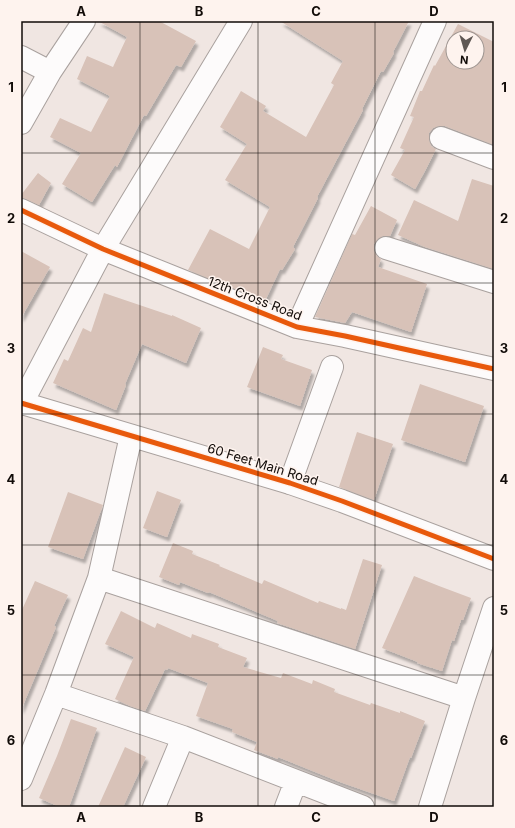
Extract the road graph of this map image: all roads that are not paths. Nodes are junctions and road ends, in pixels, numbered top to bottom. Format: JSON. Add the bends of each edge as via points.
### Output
{"nodes":[{"id":1,"x":84,"y":21,"type":"edge"},
{"id":2,"x":241,"y":21,"type":"edge"},
{"id":3,"x":435,"y":21,"type":"edge"},
{"id":4,"x":21,"y":57,"type":"edge"},
{"id":5,"x":50,"y":72,"type":"junction"},
{"id":6,"x":21,"y":123,"type":"edge"},
{"id":7,"x":440,"y":138,"type":"dead end"},
{"id":8,"x":494,"y":158,"type":"edge"},
{"id":9,"x":21,"y":210,"type":"edge"},
{"id":10,"x":386,"y":248,"type":"dead end"},
{"id":11,"x":103,"y":249,"type":"junction"},
{"id":12,"x":494,"y":282,"type":"edge"},
{"id":13,"x":296,"y":327,"type":"junction"},
{"id":14,"x":332,"y":368,"type":"dead end"},
{"id":15,"x":494,"y":369,"type":"edge"},
{"id":16,"x":21,"y":403,"type":"edge"},
{"id":17,"x":131,"y":436,"type":"junction"},
{"id":18,"x":290,"y":483,"type":"junction"},
{"id":19,"x":494,"y":559,"type":"edge"},
{"id":20,"x":99,"y":578,"type":"junction"},
{"id":21,"x":494,"y":608,"type":"edge"},
{"id":22,"x":56,"y":694,"type":"junction"},
{"id":23,"x":464,"y":698,"type":"junction"},
{"id":24,"x":183,"y":737,"type":"junction"},
{"id":25,"x":21,"y":779,"type":"edge"},
{"id":26,"x":296,"y":781,"type":"junction"},
{"id":27,"x":154,"y":807,"type":"edge"},
{"id":28,"x":286,"y":807,"type":"edge"},
{"id":29,"x":362,"y":807,"type":"edge"},
{"id":30,"x":430,"y":807,"type":"edge"}],
"edges":[{"from":1,"to":5,"type":"street"},
{"from":2,"to":11,"type":"street"},
{"from":3,"to":13,"type":"street"},
{"from":4,"to":5,"type":"street"},
{"from":5,"to":6,"type":"street"},
{"from":7,"to":8,"type":"street"},
{"from":9,"to":11,"type":"street","name":"12th Cross Road"},
{"from":10,"to":12,"type":"street"},
{"from":11,"to":13,"type":"street","name":"12th Cross Road"},
{"from":11,"to":16,"type":"street"},
{"from":13,"to":15,"type":"street","name":"12th Cross Road"},
{"from":14,"to":18,"type":"street"},
{"from":16,"to":17,"type":"street","name":"60 Feet Main Road"},
{"from":17,"to":18,"type":"street","name":"60 Feet Main Road"},
{"from":17,"to":20,"type":"street"},
{"from":18,"to":19,"type":"street","name":"60 Feet Main Road"},
{"from":20,"to":22,"type":"street"},
{"from":20,"to":23,"type":"street"},
{"from":21,"to":23,"type":"street"},
{"from":22,"to":24,"type":"street"},
{"from":22,"to":25,"type":"street"},
{"from":23,"to":30,"type":"street"},
{"from":24,"to":26,"type":"street"},
{"from":24,"to":27,"type":"street"},
{"from":26,"to":28,"type":"street"},
{"from":26,"to":29,"type":"street"}]}
